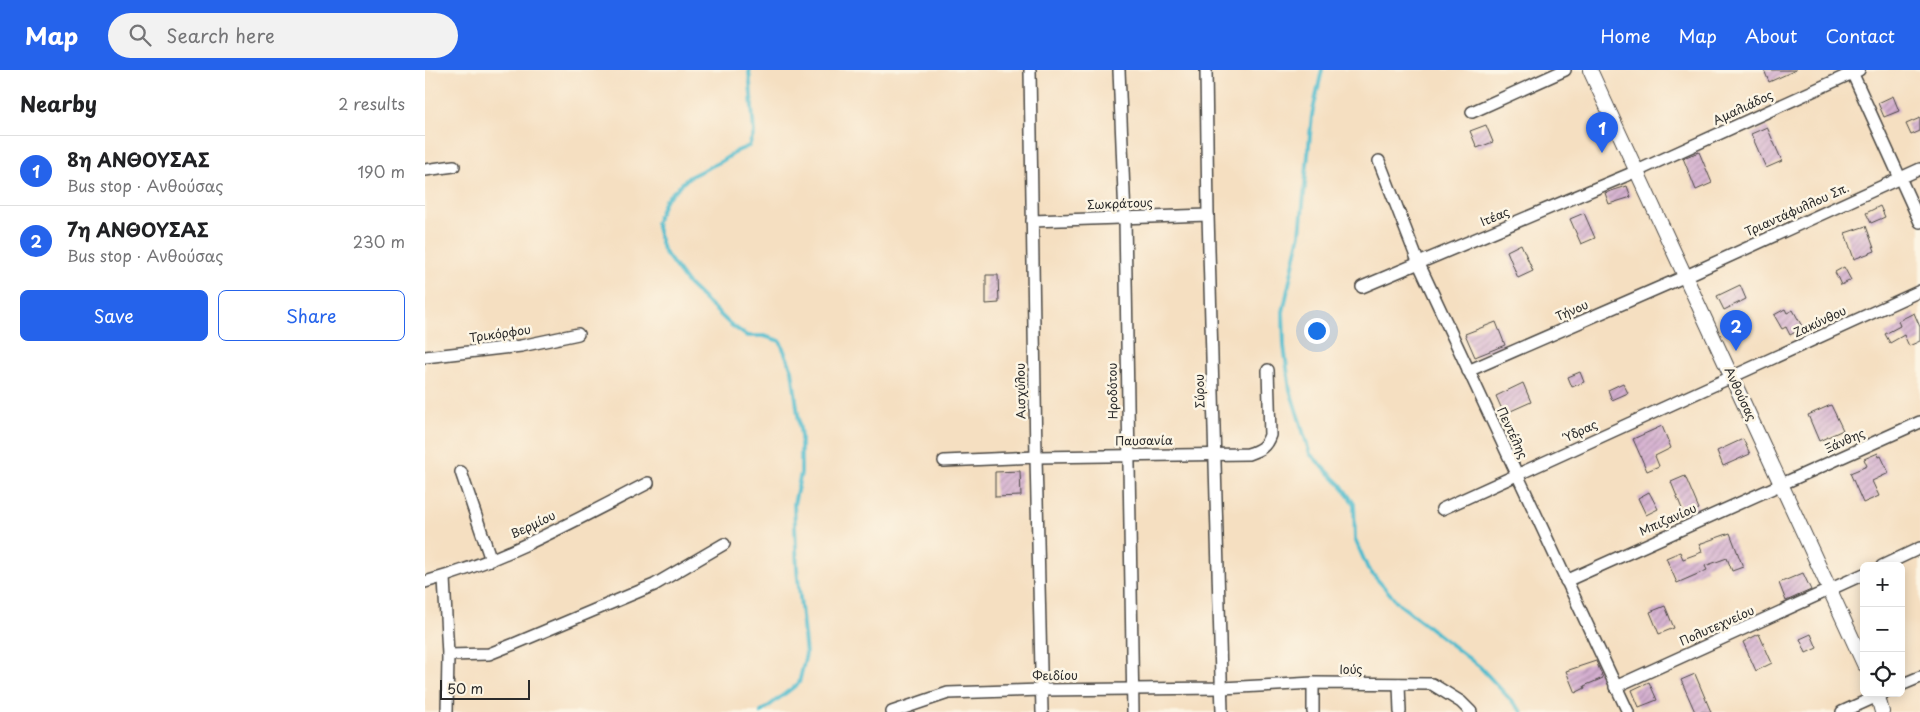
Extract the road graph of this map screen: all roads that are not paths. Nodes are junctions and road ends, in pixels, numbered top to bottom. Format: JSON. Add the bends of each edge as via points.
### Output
{"nodes":[{"id":1,"x":1030,"y":70,"type":"edge"},
{"id":2,"x":1119,"y":70,"type":"edge"},
{"id":3,"x":1206,"y":70,"type":"edge"},
{"id":4,"x":1565,"y":70,"type":"edge"},
{"id":5,"x":1590,"y":70,"type":"edge"},
{"id":6,"x":1854,"y":71,"type":"edge"},
{"id":7,"x":1472,"y":112,"type":"dead end"},
{"id":8,"x":1379,"y":161,"type":"dead end"},
{"id":9,"x":454,"y":166,"type":"dead end"},
{"id":10,"x":425,"y":170,"type":"edge"},
{"id":11,"x":1920,"y":170,"type":"edge"},
{"id":12,"x":1637,"y":171,"type":"junction"},
{"id":13,"x":1900,"y":179,"type":"junction"},
{"id":14,"x":1208,"y":216,"type":"junction"},
{"id":15,"x":1125,"y":218,"type":"junction"},
{"id":16,"x":1032,"y":221,"type":"junction"},
{"id":17,"x":1920,"y":222,"type":"edge"},
{"id":18,"x":1419,"y":264,"type":"junction"},
{"id":19,"x":1686,"y":276,"type":"junction"},
{"id":20,"x":1362,"y":287,"type":"dead end"},
{"id":21,"x":1920,"y":291,"type":"edge"},
{"id":22,"x":579,"y":334,"type":"dead end"},
{"id":23,"x":425,"y":357,"type":"edge"},
{"id":24,"x":1268,"y":370,"type":"dead end"},
{"id":25,"x":1468,"y":371,"type":"junction"},
{"id":26,"x":1732,"y":377,"type":"junction"},
{"id":27,"x":1920,"y":422,"type":"edge"},
{"id":28,"x":1215,"y":453,"type":"junction"},
{"id":29,"x":1127,"y":456,"type":"junction"},
{"id":30,"x":1036,"y":457,"type":"junction"},
{"id":31,"x":944,"y":461,"type":"dead end"},
{"id":32,"x":461,"y":472,"type":"dead end"},
{"id":33,"x":1517,"y":475,"type":"junction"},
{"id":34,"x":648,"y":483,"type":"dead end"},
{"id":35,"x":1781,"y":485,"type":"junction"},
{"id":36,"x":1442,"y":509,"type":"dead end"},
{"id":37,"x":724,"y":544,"type":"dead end"},
{"id":38,"x":1920,"y":548,"type":"edge"},
{"id":39,"x":491,"y":560,"type":"junction"},
{"id":40,"x":1890,"y":562,"type":"edge"},
{"id":41,"x":1860,"y":576,"type":"edge"},
{"id":42,"x":444,"y":578,"type":"junction"},
{"id":43,"x":1566,"y":581,"type":"junction"},
{"id":44,"x":425,"y":582,"type":"edge"},
{"id":45,"x":1829,"y":590,"type":"junction"},
{"id":46,"x":448,"y":655,"type":"junction"},
{"id":47,"x":1860,"y":656,"type":"edge"},
{"id":48,"x":1920,"y":677,"type":"edge"},
{"id":49,"x":1313,"y":683,"type":"junction"},
{"id":50,"x":1905,"y":683,"type":"edge"},
{"id":51,"x":1399,"y":684,"type":"junction"},
{"id":52,"x":1615,"y":687,"type":"junction"},
{"id":53,"x":1222,"y":688,"type":"junction"},
{"id":54,"x":1042,"y":690,"type":"junction"},
{"id":55,"x":1133,"y":690,"type":"junction"},
{"id":56,"x":1874,"y":697,"type":"edge"},
{"id":57,"x":1880,"y":697,"type":"edge"},
{"id":58,"x":447,"y":712,"type":"edge"},
{"id":59,"x":892,"y":712,"type":"edge"},
{"id":60,"x":1042,"y":712,"type":"edge"},
{"id":61,"x":1133,"y":712,"type":"edge"},
{"id":62,"x":1222,"y":712,"type":"edge"},
{"id":63,"x":1313,"y":712,"type":"edge"},
{"id":64,"x":1400,"y":712,"type":"edge"},
{"id":65,"x":1471,"y":712,"type":"edge"},
{"id":66,"x":1629,"y":712,"type":"edge"},
{"id":67,"x":1842,"y":712,"type":"edge"},
{"id":68,"x":1882,"y":712,"type":"edge"}],
"edges":[{"from":1,"to":16,"type":"street","name":"Αισχύλου"},
{"from":2,"to":15,"type":"street","name":"Ηροδότου"},
{"from":3,"to":14,"type":"street","name":"Σύρου"},
{"from":4,"to":7,"type":"street"},
{"from":5,"to":12,"type":"street","name":"Ανθούσας"},
{"from":6,"to":12,"type":"street","name":"Αμαλιάδος"},
{"from":6,"to":13,"type":"street"},
{"from":8,"to":18,"type":"street","name":"Πεντέλης"},
{"from":9,"to":10,"type":"street"},
{"from":11,"to":13,"type":"street","name":"Τριαντάφυλλου Σπ."},
{"from":12,"to":18,"type":"street","name":"Ιτέας"},
{"from":12,"to":19,"type":"street","name":"Ανθούσας"},
{"from":13,"to":17,"type":"street"},
{"from":13,"to":19,"type":"street","name":"Τριαντάφυλλου Σπ."},
{"from":14,"to":15,"type":"street","name":"Σωκράτους"},
{"from":14,"to":28,"type":"street","name":"Σύρου"},
{"from":15,"to":16,"type":"street","name":"Σωκράτους"},
{"from":15,"to":29,"type":"street","name":"Ηροδότου"},
{"from":16,"to":30,"type":"street","name":"Αισχύλου"},
{"from":18,"to":20,"type":"street","name":"Ιτέας"},
{"from":18,"to":25,"type":"street","name":"Πεντέλης"},
{"from":19,"to":25,"type":"street","name":"Τήνου"},
{"from":19,"to":26,"type":"street","name":"Ανθούσας"},
{"from":21,"to":26,"type":"street","name":"Ζακύνθου"},
{"from":22,"to":23,"type":"street","name":"Τρικόρφου","via":[[521,346]]},
{"from":24,"to":28,"type":"street","name":"Παυσανία","via":[[1271,435],[1267,444],[1248,454]]},
{"from":25,"to":33,"type":"street","name":"Πεντέλης"},
{"from":26,"to":33,"type":"street","name":"Ύδρας"},
{"from":26,"to":35,"type":"street","name":"Ανθούσας"},
{"from":27,"to":35,"type":"street","name":"Ξάνθης"},
{"from":28,"to":29,"type":"street","name":"Παυσανία"},
{"from":28,"to":53,"type":"street","name":"Σύρου"},
{"from":29,"to":30,"type":"street","name":"Παυσανία"},
{"from":29,"to":55,"type":"street","name":"Ηροδότου"},
{"from":30,"to":31,"type":"street","name":"Παυσανία"},
{"from":30,"to":54,"type":"street","name":"Αισχύλου"},
{"from":32,"to":39,"type":"street"},
{"from":33,"to":36,"type":"street","name":"Ύδρας"},
{"from":33,"to":43,"type":"street","name":"Πεντέλης"},
{"from":34,"to":39,"type":"street","name":"Βερμίου"},
{"from":35,"to":43,"type":"street","name":"Μπιζανίου"},
{"from":35,"to":45,"type":"street","name":"Ανθούσας"},
{"from":37,"to":46,"type":"street","via":[[654,585],[514,644],[489,654]]},
{"from":38,"to":40,"type":"street"},
{"from":39,"to":42,"type":"street","name":"Βερμίου"},
{"from":41,"to":45,"type":"street","name":"Πολυτεχνείου"},
{"from":42,"to":44,"type":"street","name":"Βερμίου"},
{"from":42,"to":46,"type":"street"},
{"from":43,"to":52,"type":"street","name":"Πεντέλης"},
{"from":45,"to":47,"type":"street","name":"Ανθούσας"},
{"from":45,"to":52,"type":"street","name":"Πολυτεχνείου"},
{"from":46,"to":58,"type":"street"},
{"from":48,"to":50,"type":"street"},
{"from":49,"to":51,"type":"street","name":"Ιούς"},
{"from":49,"to":53,"type":"street","name":"Ιούς"},
{"from":49,"to":63,"type":"street"},
{"from":51,"to":64,"type":"street"},
{"from":51,"to":65,"type":"street","name":"Ιούς","via":[[1432,684]]},
{"from":52,"to":66,"type":"street","name":"Πεντέλης"},
{"from":53,"to":55,"type":"street","name":"Φειδίου"},
{"from":53,"to":62,"type":"street","name":"Σύρου"},
{"from":54,"to":55,"type":"street","name":"Φειδίου"},
{"from":54,"to":59,"type":"street","name":"Φειδίου","via":[[948,693]]},
{"from":54,"to":60,"type":"street","name":"Αισχύλου"},
{"from":55,"to":61,"type":"street","name":"Ηροδότου"},
{"from":56,"to":67,"type":"street"},
{"from":57,"to":68,"type":"street"}]}
